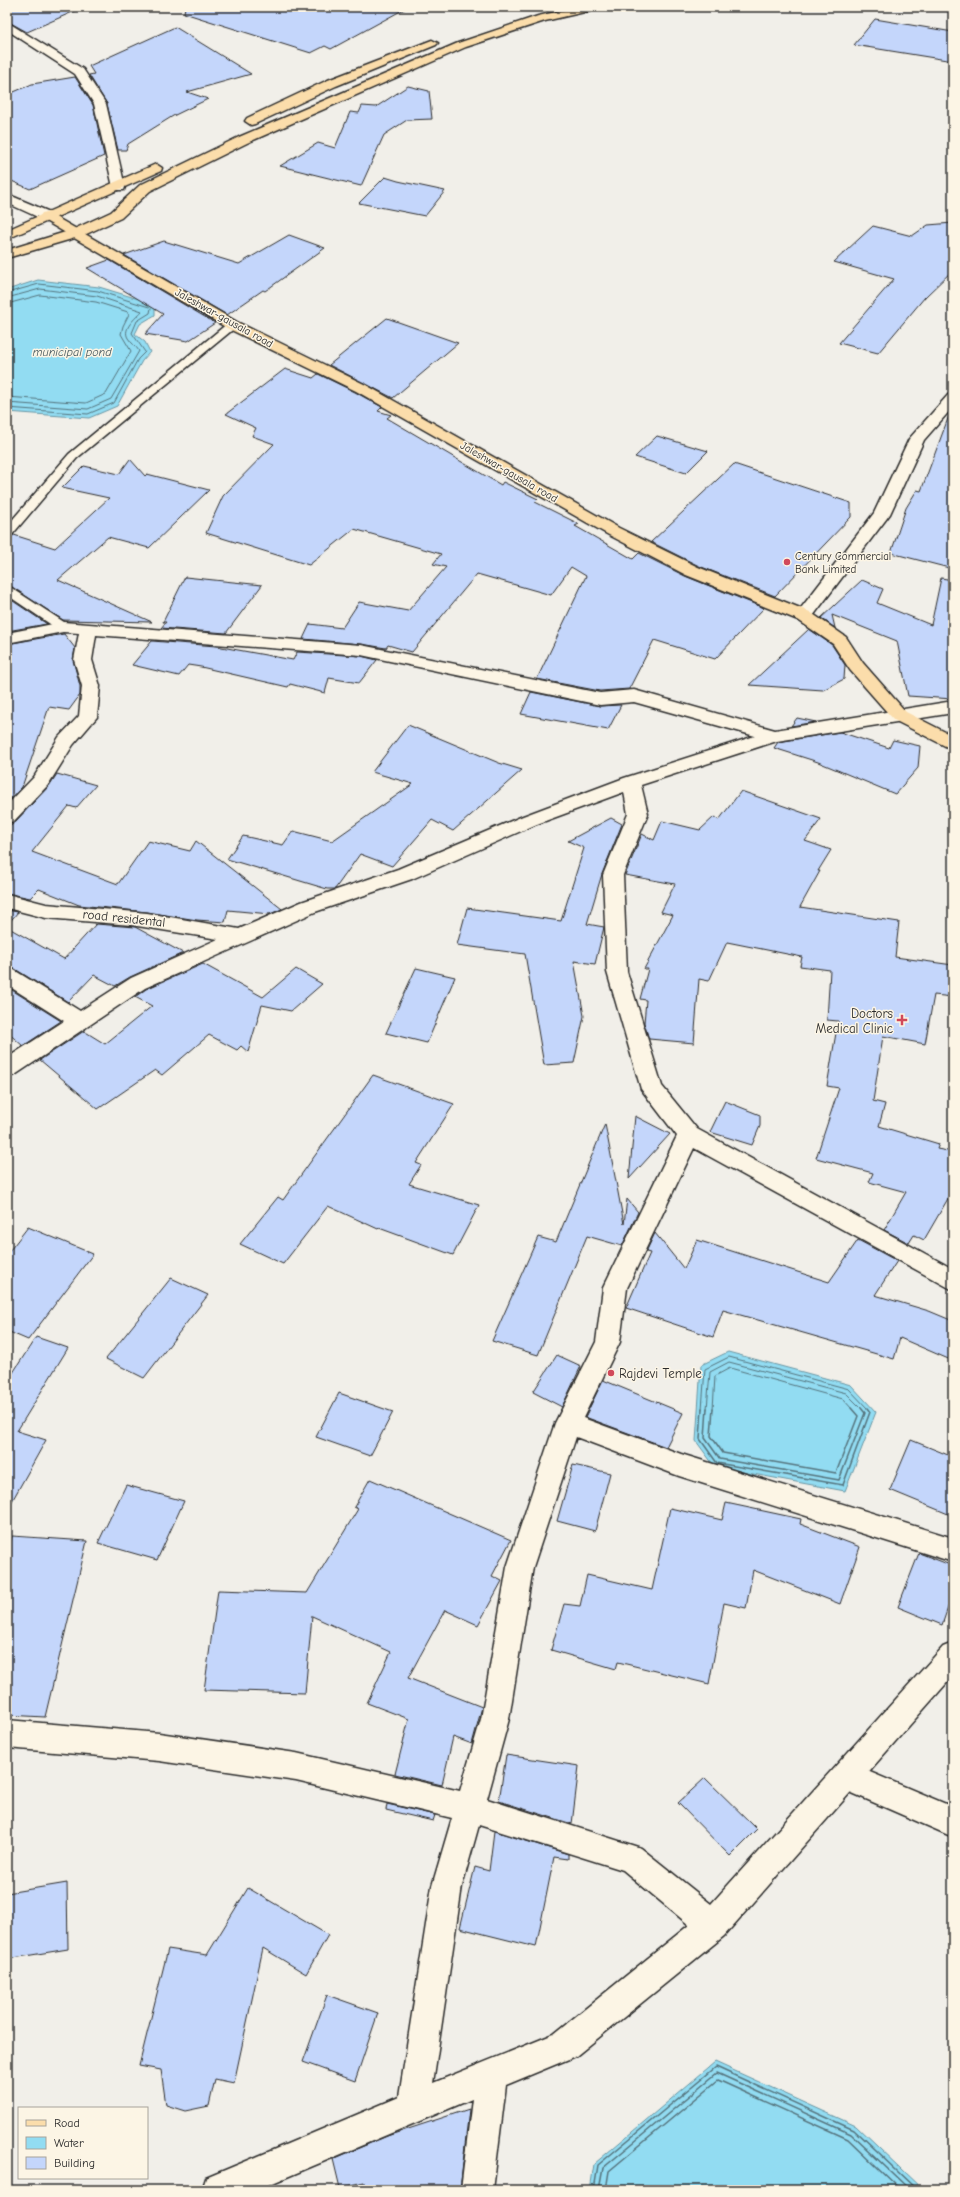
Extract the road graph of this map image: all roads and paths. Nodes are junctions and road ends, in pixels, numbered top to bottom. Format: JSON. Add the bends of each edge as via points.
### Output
{"nodes":[{"id":1,"x":540,"y":7,"type":"edge"},
{"id":2,"x":594,"y":7,"type":"edge"},
{"id":3,"x":521,"y":12,"type":"dead end"},
{"id":4,"x":492,"y":22,"type":"dead end"},
{"id":5,"x":7,"y":25,"type":"edge"},
{"id":6,"x":456,"y":35,"type":"dead end"},
{"id":7,"x":441,"y":40,"type":"dead end"},
{"id":8,"x":241,"y":126,"type":"dead end"},
{"id":9,"x":166,"y":163,"type":"dead end"},
{"id":10,"x":119,"y":187,"type":"junction"},
{"id":11,"x":7,"y":198,"type":"edge"},
{"id":12,"x":47,"y":216,"type":"junction"},
{"id":13,"x":77,"y":233,"type":"junction"},
{"id":14,"x":7,"y":235,"type":"edge"},
{"id":15,"x":7,"y":254,"type":"edge"},
{"id":16,"x":232,"y":325,"type":"junction"},
{"id":17,"x":953,"y":398,"type":"edge"},
{"id":18,"x":7,"y":533,"type":"edge"},
{"id":19,"x":7,"y":589,"type":"edge"},
{"id":20,"x":804,"y":616,"type":"junction"},
{"id":21,"x":63,"y":627,"type":"junction"},
{"id":22,"x":88,"y":630,"type":"junction"},
{"id":23,"x":7,"y":638,"type":"edge"},
{"id":24,"x":953,"y":707,"type":"edge"},
{"id":25,"x":900,"y":716,"type":"junction"},
{"id":26,"x":775,"y":736,"type":"junction"},
{"id":27,"x":953,"y":744,"type":"edge"},
{"id":28,"x":631,"y":782,"type":"junction"},
{"id":29,"x":7,"y":817,"type":"edge"},
{"id":30,"x":7,"y":901,"type":"edge"},
{"id":31,"x":241,"y":937,"type":"junction"},
{"id":32,"x":7,"y":975,"type":"edge"},
{"id":33,"x":81,"y":1022,"type":"junction"},
{"id":34,"x":7,"y":1069,"type":"edge"},
{"id":35,"x":689,"y":1135,"type":"junction"},
{"id":36,"x":953,"y":1280,"type":"edge"},
{"id":37,"x":568,"y":1423,"type":"junction"},
{"id":38,"x":953,"y":1550,"type":"edge"},
{"id":39,"x":953,"y":1656,"type":"edge"},
{"id":40,"x":7,"y":1734,"type":"edge"},
{"id":41,"x":846,"y":1776,"type":"junction"},
{"id":42,"x":470,"y":1808,"type":"junction"},
{"id":43,"x":953,"y":1822,"type":"edge"},
{"id":44,"x":714,"y":1925,"type":"junction"},
{"id":45,"x":491,"y":2075,"type":"junction"},
{"id":46,"x":413,"y":2107,"type":"junction"},
{"id":47,"x":218,"y":2190,"type":"edge"},
{"id":48,"x":477,"y":2190,"type":"edge"}],
"edges":[{"from":1,"to":3,"type":"main road"},
{"from":2,"to":13,"type":"main road","via":[[542,18],[462,45],[243,140],[145,188],[116,215]]},
{"from":4,"to":6,"type":"main road"},
{"from":5,"to":10,"type":"street","via":[[79,72],[100,104]]},
{"from":7,"to":8,"type":"main road","via":[[332,83]]},
{"from":9,"to":10,"type":"main road"},
{"from":10,"to":12,"type":"main road"},
{"from":11,"to":12,"type":"street"},
{"from":12,"to":13,"type":"main road","name":"Jaleshwar-gausala road"},
{"from":12,"to":14,"type":"main road"},
{"from":13,"to":15,"type":"main road"},
{"from":13,"to":16,"type":"main road","name":"Jaleshwar-gausala road"},
{"from":16,"to":18,"type":"lane","via":[[73,456]]},
{"from":16,"to":20,"type":"main road","name":"Jaleshwar-gausala road","via":[[361,388],[613,531],[685,568]]},
{"from":17,"to":20,"type":"street","via":[[917,439],[882,514]]},
{"from":19,"to":21,"type":"lane"},
{"from":20,"to":25,"type":"main road","name":"Jaleshwar-gausala road","via":[[840,641],[856,666]]},
{"from":21,"to":22,"type":"street"},
{"from":21,"to":23,"type":"street"},
{"from":22,"to":26,"type":"street","via":[[362,650],[600,699],[634,696]]},
{"from":22,"to":29,"type":"street","via":[[83,660],[91,686],[88,717],[66,742],[41,781]]},
{"from":24,"to":25,"type":"street"},
{"from":25,"to":26,"type":"street"},
{"from":25,"to":27,"type":"main road","name":"Jaleshwar-gausala road"},
{"from":26,"to":28,"type":"street"},
{"from":28,"to":31,"type":"street","via":[[530,820],[405,874],[308,907]]},
{"from":28,"to":35,"type":"street","via":[[638,814],[613,875],[617,972],[652,1089]]},
{"from":30,"to":31,"type":"street","name":"road residental","via":[[24,908],[187,925]]},
{"from":31,"to":33,"type":"street","via":[[138,983]]},
{"from":32,"to":33,"type":"street"},
{"from":33,"to":34,"type":"street"},
{"from":35,"to":36,"type":"street"},
{"from":35,"to":37,"type":"street","via":[[615,1288],[608,1342]]},
{"from":37,"to":38,"type":"street","via":[[679,1465]]},
{"from":37,"to":42,"type":"street","via":[[520,1567],[495,1719]]},
{"from":39,"to":41,"type":"street"},
{"from":40,"to":42,"type":"street","via":[[158,1747],[296,1766]]},
{"from":41,"to":43,"type":"street"},
{"from":41,"to":44,"type":"street"},
{"from":42,"to":44,"type":"street","via":[[631,1858]]},
{"from":42,"to":46,"type":"street","via":[[447,1886]]},
{"from":44,"to":45,"type":"street","via":[[565,2045]]},
{"from":45,"to":46,"type":"street"},
{"from":45,"to":48,"type":"street"},
{"from":46,"to":47,"type":"street"}]}
